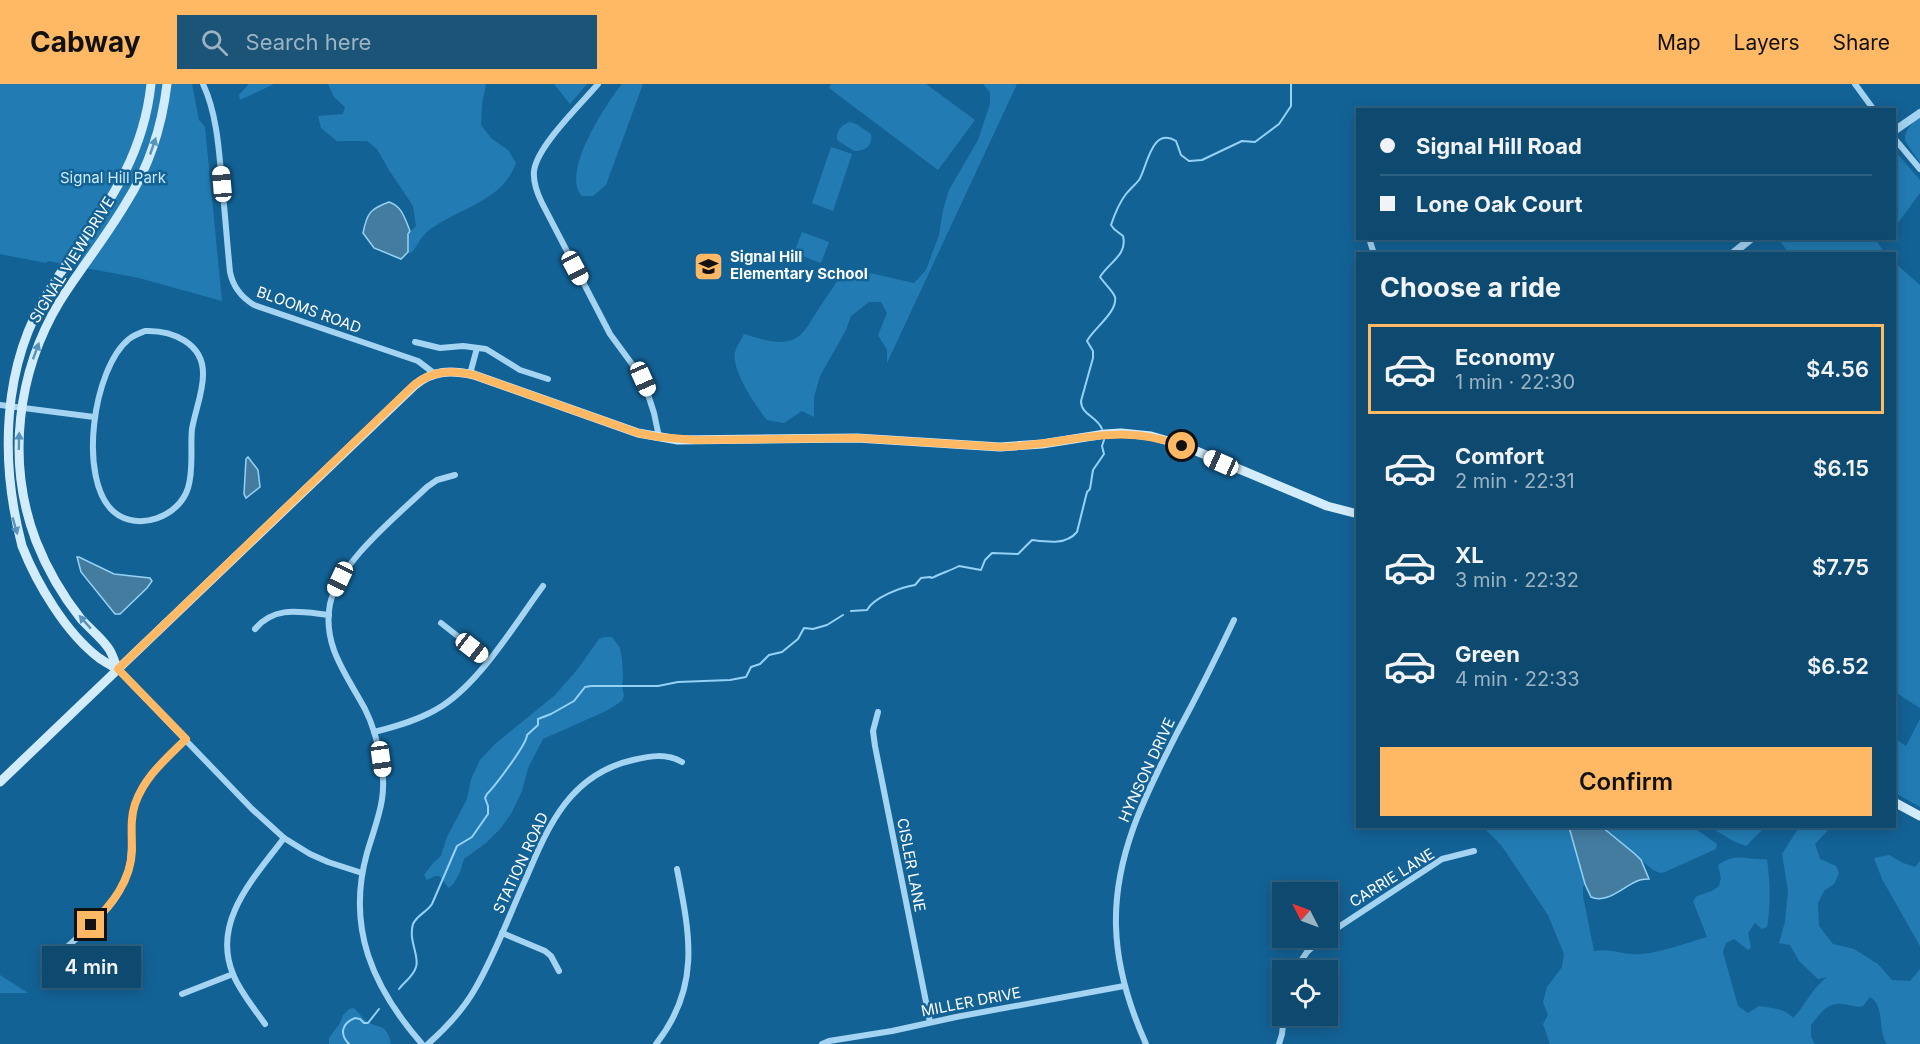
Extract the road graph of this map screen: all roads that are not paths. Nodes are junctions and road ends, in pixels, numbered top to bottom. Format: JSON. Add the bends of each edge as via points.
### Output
{"nodes":[{"id":1,"x":151,"y":84,"type":"edge"},
{"id":2,"x":166,"y":84,"type":"edge"},
{"id":3,"x":202,"y":84,"type":"edge"},
{"id":4,"x":598,"y":84,"type":"edge"},
{"id":5,"x":1855,"y":84,"type":"edge"},
{"id":6,"x":1873,"y":108,"type":"edge"},
{"id":7,"x":1920,"y":113,"type":"edge"},
{"id":8,"x":1896,"y":130,"type":"edge"},
{"id":9,"x":1896,"y":140,"type":"edge"},
{"id":10,"x":1920,"y":170,"type":"edge"},
{"id":11,"x":1750,"y":240,"type":"edge"},
{"id":12,"x":1734,"y":252,"type":"edge"},
{"id":13,"x":415,"y":342,"type":"dead end"},
{"id":14,"x":477,"y":348,"type":"junction"},
{"id":15,"x":435,"y":374,"type":"junction"},
{"id":16,"x":470,"y":374,"type":"junction"},
{"id":17,"x":548,"y":379,"type":"dead end"},
{"id":18,"x":3,"y":405,"type":"edge"},
{"id":19,"x":21,"y":408,"type":"junction"},
{"id":20,"x":94,"y":417,"type":"junction"},
{"id":21,"x":659,"y":437,"type":"junction"},
{"id":22,"x":455,"y":475,"type":"dead end"},
{"id":23,"x":1356,"y":514,"type":"edge"},
{"id":24,"x":543,"y":586,"type":"dead end"},
{"id":25,"x":329,"y":615,"type":"junction"},
{"id":26,"x":1234,"y":620,"type":"dead end"},
{"id":27,"x":441,"y":623,"type":"dead end"},
{"id":28,"x":255,"y":629,"type":"dead end"},
{"id":29,"x":488,"y":660,"type":"junction"},
{"id":30,"x":118,"y":669,"type":"junction"},
{"id":31,"x":878,"y":712,"type":"dead end"},
{"id":32,"x":374,"y":732,"type":"junction"},
{"id":33,"x":186,"y":739,"type":"junction"},
{"id":34,"x":682,"y":762,"type":"dead end"},
{"id":35,"x":0,"y":783,"type":"edge"},
{"id":36,"x":1896,"y":803,"type":"edge"},
{"id":37,"x":1920,"y":816,"type":"edge"},
{"id":38,"x":284,"y":838,"type":"junction"},
{"id":39,"x":1474,"y":851,"type":"dead end"},
{"id":40,"x":677,"y":869,"type":"dead end"},
{"id":41,"x":362,"y":873,"type":"junction"},
{"id":42,"x":1338,"y":927,"type":"edge"},
{"id":43,"x":502,"y":933,"type":"junction"},
{"id":44,"x":1311,"y":948,"type":"edge"},
{"id":45,"x":65,"y":949,"type":"dead end"},
{"id":46,"x":1302,"y":960,"type":"edge"},
{"id":47,"x":559,"y":970,"type":"dead end"},
{"id":48,"x":233,"y":974,"type":"junction"},
{"id":49,"x":1124,"y":986,"type":"junction"},
{"id":50,"x":182,"y":994,"type":"dead end"},
{"id":51,"x":930,"y":1022,"type":"junction"},
{"id":52,"x":266,"y":1024,"type":"dead end"},
{"id":53,"x":1283,"y":1026,"type":"edge"},
{"id":54,"x":422,"y":1044,"type":"edge"},
{"id":55,"x":428,"y":1044,"type":"edge"},
{"id":56,"x":656,"y":1044,"type":"edge"},
{"id":57,"x":822,"y":1044,"type":"edge"},
{"id":58,"x":1146,"y":1044,"type":"edge"},
{"id":59,"x":1279,"y":1044,"type":"edge"}],
"edges":[{"from":1,"to":18,"type":"main road","name":"SIGNAL VIEW DRIVE","via":[[145,118],[129,166],[36,313]]},
{"from":19,"to":2,"type":"main road","name":"SIGNAL VIEW DRIVE","one_way":true,"via":[[33,357],[49,322],[138,182],[161,120]]},
{"from":3,"to":15,"type":"street","name":"BLOOMS ROAD","via":[[214,115],[230,272],[240,294],[254,305],[418,361]]},
{"from":4,"to":21,"type":"street","via":[[541,152],[534,171],[535,181],[542,203],[610,334],[643,379]]},
{"from":5,"to":6,"type":"street"},
{"from":7,"to":8,"type":"street"},
{"from":9,"to":10,"type":"street"},
{"from":11,"to":12,"type":"street"},
{"from":13,"to":14,"type":"street","via":[[440,348]]},
{"from":14,"to":16,"type":"street"},
{"from":14,"to":17,"type":"street"},
{"from":15,"to":16,"type":"main road"},
{"from":15,"to":30,"type":"main road","via":[[414,385]]},
{"from":16,"to":21,"type":"main road"},
{"from":18,"to":19,"type":"street"},
{"from":18,"to":30,"type":"main road","name":"SIGNAL VIEW DRIVE","one_way":true,"via":[[6,484],[24,551],[68,626],[99,657]]},
{"from":19,"to":20,"type":"street"},
{"from":30,"to":19,"type":"main road","name":"SIGNAL VIEW DRIVE","one_way":true,"via":[[108,648],[80,618],[55,582],[36,539],[20,474]]},
{"from":20,"to":20,"type":"street","via":[[96,482],[109,507],[123,518],[142,522],[170,510],[184,498],[190,480],[194,415],[204,376],[200,359],[183,339],[165,332],[145,331],[130,338],[110,364]]},
{"from":21,"to":23,"type":"main road","via":[[857,438],[1000,447],[1136,434],[1167,440],[1318,503]]},
{"from":22,"to":25,"type":"street","via":[[426,487],[357,555],[333,593]]},
{"from":24,"to":29,"type":"street"},
{"from":25,"to":28,"type":"street","via":[[280,613],[265,618]]},
{"from":25,"to":32,"type":"street","via":[[335,655]]},
{"from":26,"to":49,"type":"street","name":"HYNSON DRIVE","via":[[1149,789],[1125,849],[1116,924]]},
{"from":27,"to":29,"type":"street"},
{"from":29,"to":32,"type":"street","via":[[443,705],[414,720]]},
{"from":30,"to":33,"type":"street"},
{"from":30,"to":35,"type":"main road"},
{"from":31,"to":51,"type":"street","name":"CISLER LANE","via":[[873,731],[875,746]]},
{"from":32,"to":41,"type":"street","via":[[384,786],[378,822]]},
{"from":33,"to":38,"type":"street"},
{"from":33,"to":45,"type":"street","via":[[153,772],[138,796],[132,815],[130,867],[120,891]]},
{"from":34,"to":43,"type":"street","name":"STATION ROAD","via":[[665,756],[629,761],[600,773],[576,790],[545,834]]},
{"from":36,"to":37,"type":"main road"},
{"from":38,"to":41,"type":"street","via":[[310,854]]},
{"from":38,"to":48,"type":"street","via":[[234,910],[227,934]]},
{"from":39,"to":42,"type":"street","name":"CARRIE LANE","via":[[1442,859]]},
{"from":40,"to":56,"type":"street","via":[[688,923],[688,969],[675,1013]]},
{"from":41,"to":54,"type":"street","via":[[359,916],[365,949],[384,991]]},
{"from":43,"to":47,"type":"street","via":[[545,951]]},
{"from":43,"to":55,"type":"street","name":"STATION ROAD","via":[[467,1002]]},
{"from":44,"to":46,"type":"street"},
{"from":48,"to":50,"type":"street"},
{"from":48,"to":52,"type":"street"},
{"from":49,"to":51,"type":"street","name":"MILLER DRIVE"},
{"from":49,"to":58,"type":"street","name":"HYNSON DRIVE"},
{"from":51,"to":57,"type":"street","name":"MILLER DRIVE"},
{"from":53,"to":59,"type":"street"}]}
